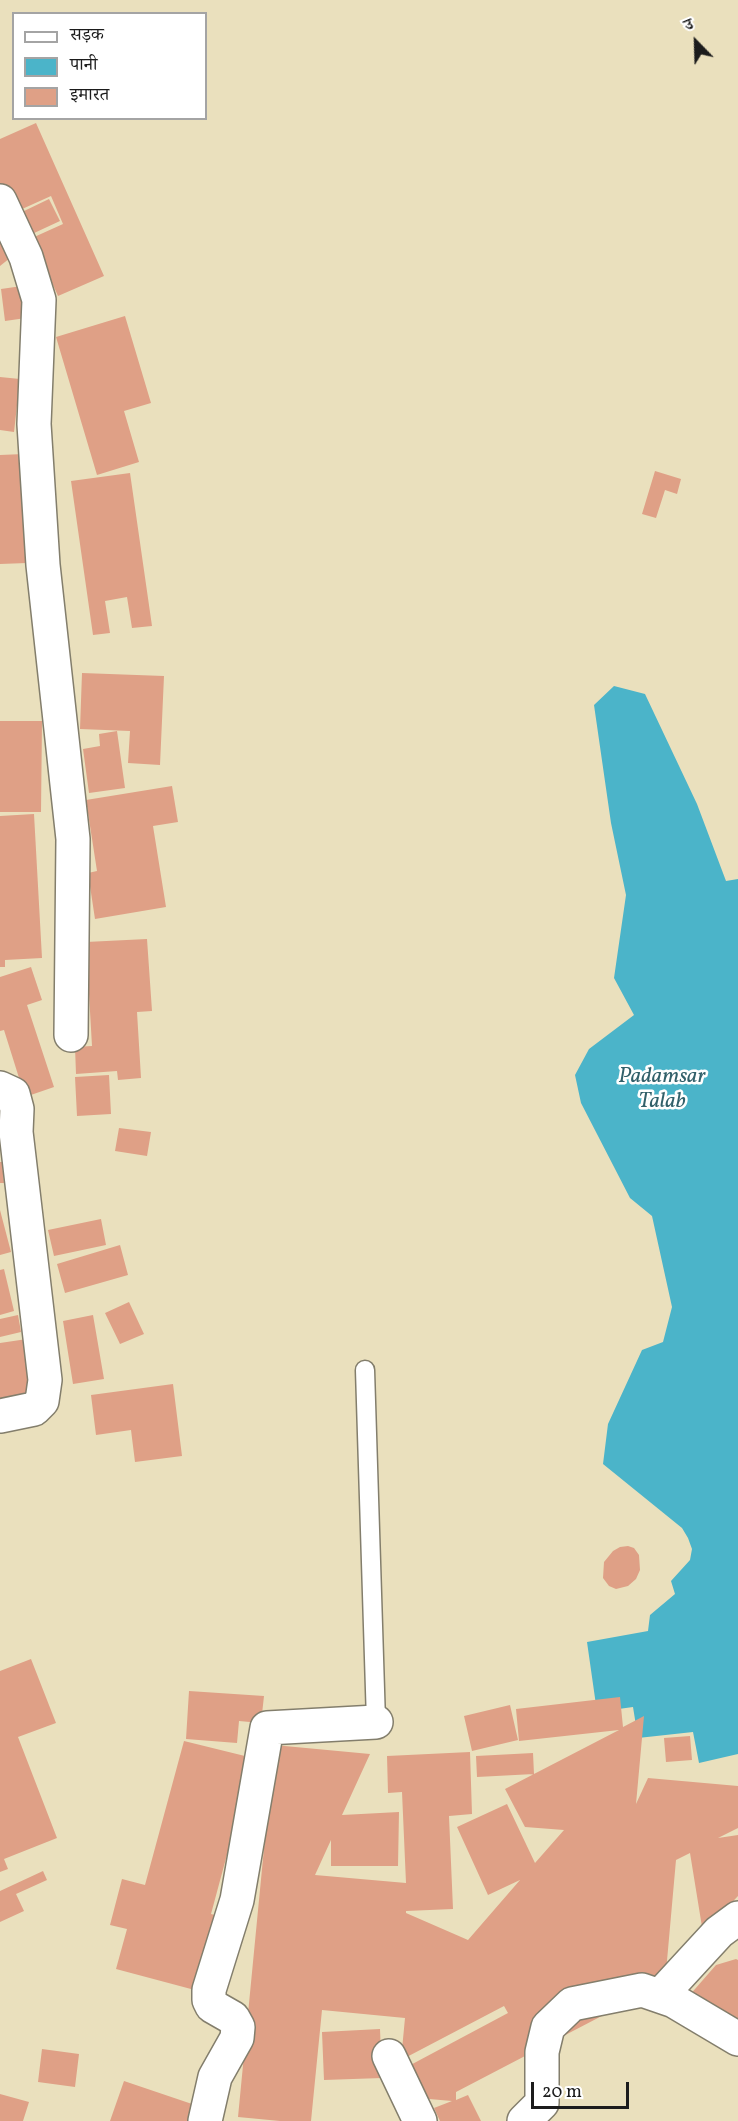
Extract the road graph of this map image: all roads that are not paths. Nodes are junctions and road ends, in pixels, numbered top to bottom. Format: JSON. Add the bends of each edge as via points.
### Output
{"nodes":[{"id":1,"x":0,"y":201,"type":"edge"},
{"id":2,"x":71,"y":1035,"type":"dead end"},
{"id":3,"x":0,"y":1088,"type":"edge"},
{"id":4,"x":365,"y":1370,"type":"dead end"},
{"id":5,"x":0,"y":1416,"type":"edge"},
{"id":6,"x":376,"y":1722,"type":"joint"},
{"id":7,"x":738,"y":1918,"type":"edge"},
{"id":8,"x":660,"y":1996,"type":"junction"},
{"id":9,"x":738,"y":2039,"type":"edge"},
{"id":10,"x":389,"y":2056,"type":"dead end"},
{"id":11,"x":205,"y":2121,"type":"edge"},
{"id":12,"x":420,"y":2121,"type":"edge"},
{"id":13,"x":525,"y":2121,"type":"edge"}],
"edges":[{"from":1,"to":2,"type":"street","via":[[26,257],[39,300],[34,424],[43,565],[73,839]]},
{"from":3,"to":5,"type":"street","via":[[13,1094],[16,1109],[45,1380],[42,1401],[34,1409]]},
{"from":4,"to":6,"type":"lane"},
{"from":6,"to":11,"type":"street","via":[[267,1728],[237,1900],[208,2000],[233,2018],[238,2027],[237,2038],[215,2077]]},
{"from":7,"to":8,"type":"street","via":[[719,1932]]},
{"from":8,"to":9,"type":"street"},
{"from":8,"to":13,"type":"street","via":[[642,1990],[572,2004],[548,2027],[542,2052],[542,2103]]},
{"from":10,"to":12,"type":"street"}]}
